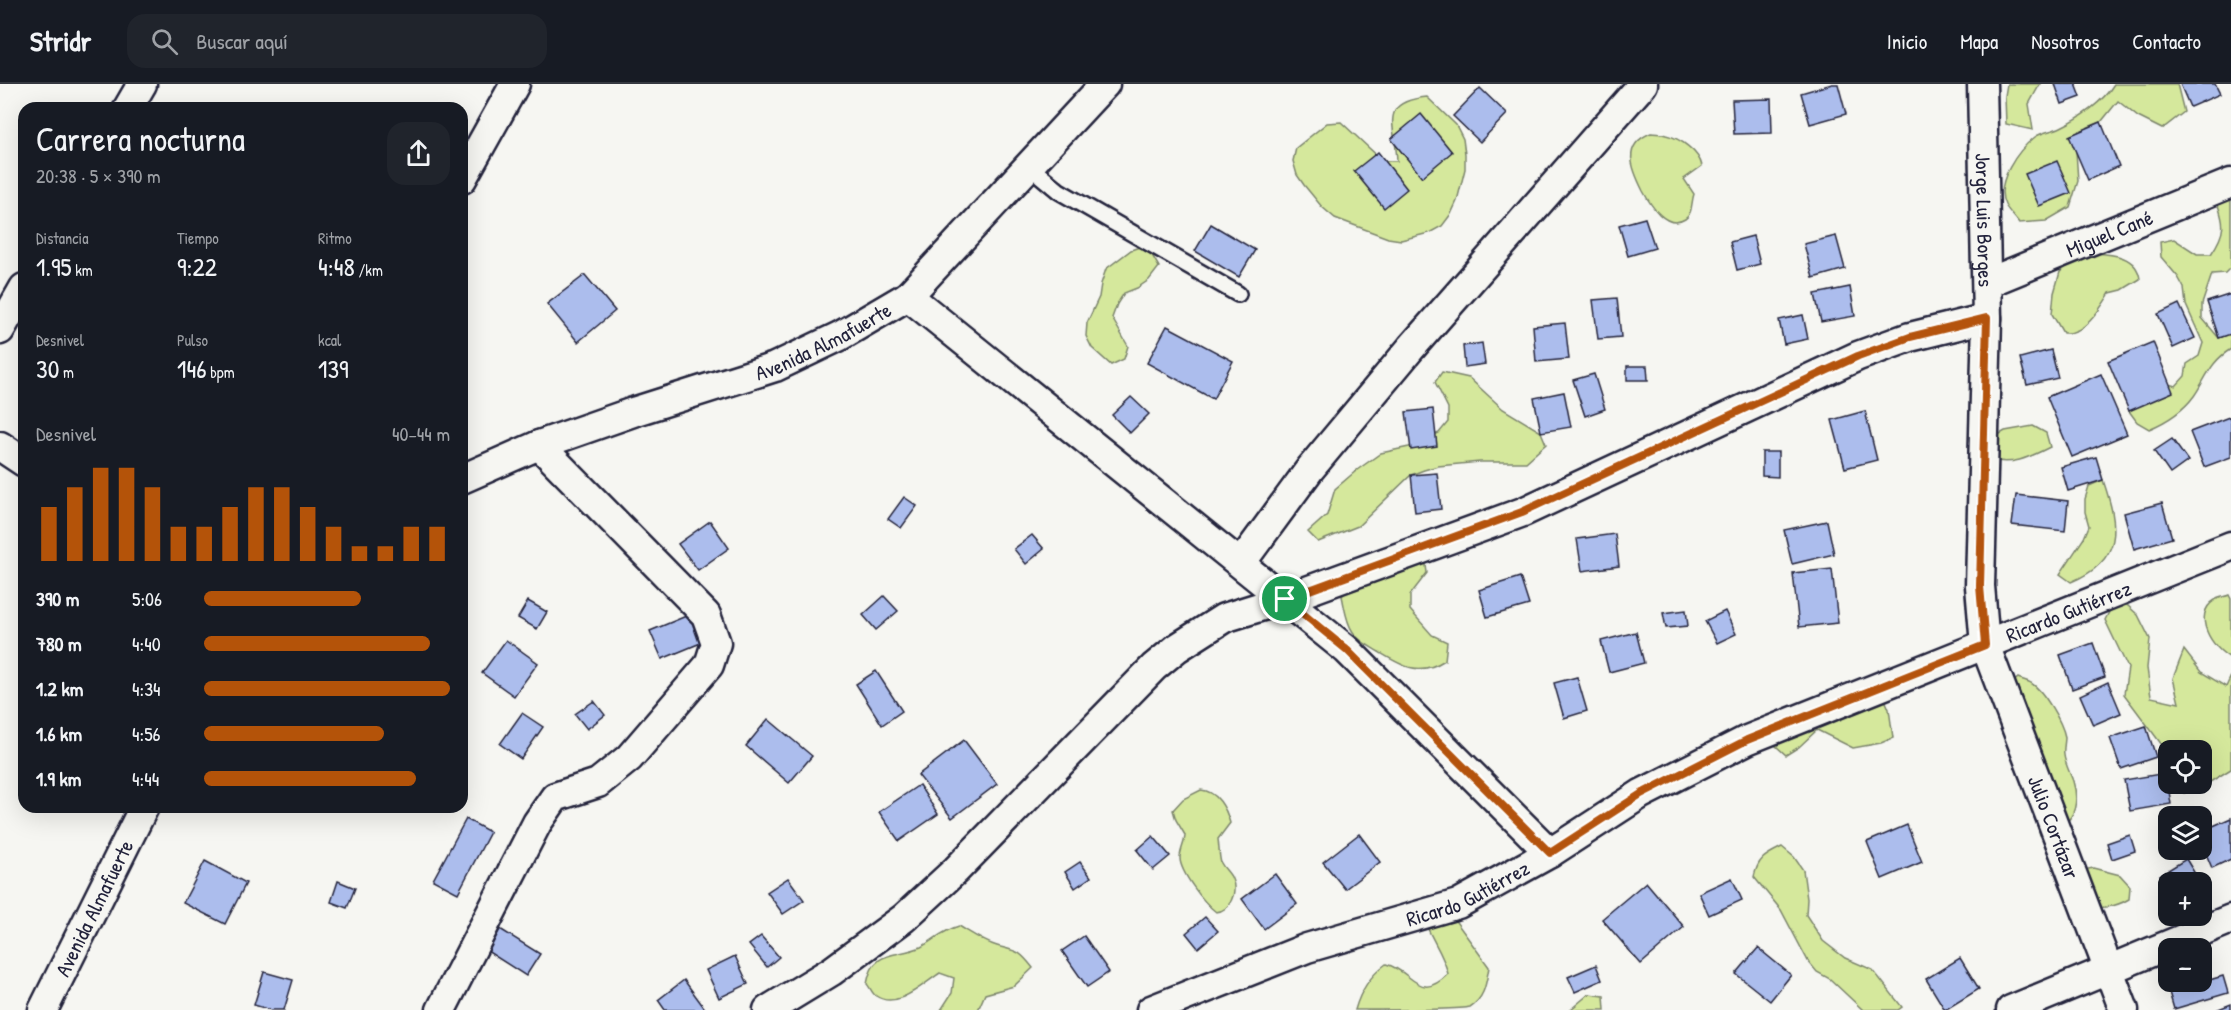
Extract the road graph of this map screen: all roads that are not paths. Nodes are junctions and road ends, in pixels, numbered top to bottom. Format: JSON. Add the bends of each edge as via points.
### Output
{"nodes":[{"id":1,"x":142,"y":84,"type":"edge"},
{"id":2,"x":1105,"y":84,"type":"edge"},
{"id":3,"x":1643,"y":84,"type":"edge"},
{"id":4,"x":1982,"y":84,"type":"edge"},
{"id":5,"x":510,"y":85,"type":"edge"},
{"id":6,"x":132,"y":102,"type":"edge"},
{"id":7,"x":1029,"y":166,"type":"junction"},
{"id":8,"x":468,"y":167,"type":"edge"},
{"id":9,"x":2231,"y":183,"type":"edge"},
{"id":10,"x":1986,"y":283,"type":"junction"},
{"id":11,"x":1238,"y":294,"type":"dead end"},
{"id":12,"x":908,"y":296,"type":"junction"},
{"id":13,"x":18,"y":298,"type":"edge"},
{"id":14,"x":1987,"y":318,"type":"junction"},
{"id":15,"x":0,"y":330,"type":"edge"},
{"id":16,"x":540,"y":445,"type":"junction"},
{"id":17,"x":0,"y":447,"type":"edge"},
{"id":18,"x":18,"y":458,"type":"edge"},
{"id":19,"x":468,"y":476,"type":"edge"},
{"id":20,"x":2231,"y":546,"type":"edge"},
{"id":21,"x":1241,"y":563,"type":"junction"},
{"id":22,"x":1285,"y":599,"type":"junction"},
{"id":23,"x":1985,"y":645,"type":"junction"},
{"id":24,"x":141,"y":813,"type":"edge"},
{"id":25,"x":1550,"y":853,"type":"junction"},
{"id":26,"x":2231,"y":919,"type":"edge"},
{"id":27,"x":2107,"y":970,"type":"junction"},
{"id":28,"x":43,"y":1010,"type":"edge"},
{"id":29,"x":441,"y":1010,"type":"edge"},
{"id":30,"x":768,"y":1010,"type":"edge"},
{"id":31,"x":1151,"y":1010,"type":"edge"},
{"id":32,"x":2011,"y":1010,"type":"edge"},
{"id":33,"x":2124,"y":1010,"type":"edge"}],
"edges":[{"from":1,"to":6,"type":"street"},
{"from":2,"to":7,"type":"street","name":"Avenida Almafuerte"},
{"from":3,"to":21,"type":"street","via":[[1382,383],[1310,469]]},
{"from":4,"to":10,"type":"street","name":"Jorge Luis Borges"},
{"from":5,"to":8,"type":"street"},
{"from":7,"to":11,"type":"lane","via":[[1059,191]]},
{"from":7,"to":12,"type":"street","name":"Avenida Almafuerte"},
{"from":9,"to":10,"type":"street","name":"Miguel Cané"},
{"from":10,"to":14,"type":"street","name":"Jorge Luis Borges"},
{"from":12,"to":16,"type":"street","name":"Avenida Almafuerte","via":[[840,336],[775,367]]},
{"from":12,"to":21,"type":"street"},
{"from":13,"to":15,"type":"street"},
{"from":14,"to":22,"type":"street","via":[[1910,337],[1858,356],[1522,512]]},
{"from":14,"to":23,"type":"street","name":"Jorge Luis Borges","via":[[1980,586]]},
{"from":16,"to":19,"type":"street","name":"Avenida Almafuerte"},
{"from":16,"to":29,"type":"street","via":[[706,615],[716,643],[709,664],[629,758],[598,783],[555,797],[537,823]]},
{"from":17,"to":18,"type":"street"},
{"from":20,"to":23,"type":"street","name":"Ricardo Gutiérrez"},
{"from":21,"to":22,"type":"street"},
{"from":22,"to":25,"type":"street","via":[[1347,650]]},
{"from":22,"to":30,"type":"street","via":[[1224,618],[1177,648],[904,918]]},
{"from":23,"to":25,"type":"street","name":"Ricardo Gutiérrez","via":[[1747,740],[1641,794]]},
{"from":23,"to":27,"type":"street","name":"Julio Cortázar"},
{"from":24,"to":28,"type":"street","name":"Avenida Almafuerte"},
{"from":25,"to":31,"type":"street","name":"Ricardo Gutiérrez","via":[[1458,904],[1307,948]]},
{"from":26,"to":27,"type":"street"},
{"from":27,"to":32,"type":"street"},
{"from":27,"to":33,"type":"street","name":"Julio Cortázar"}]}
